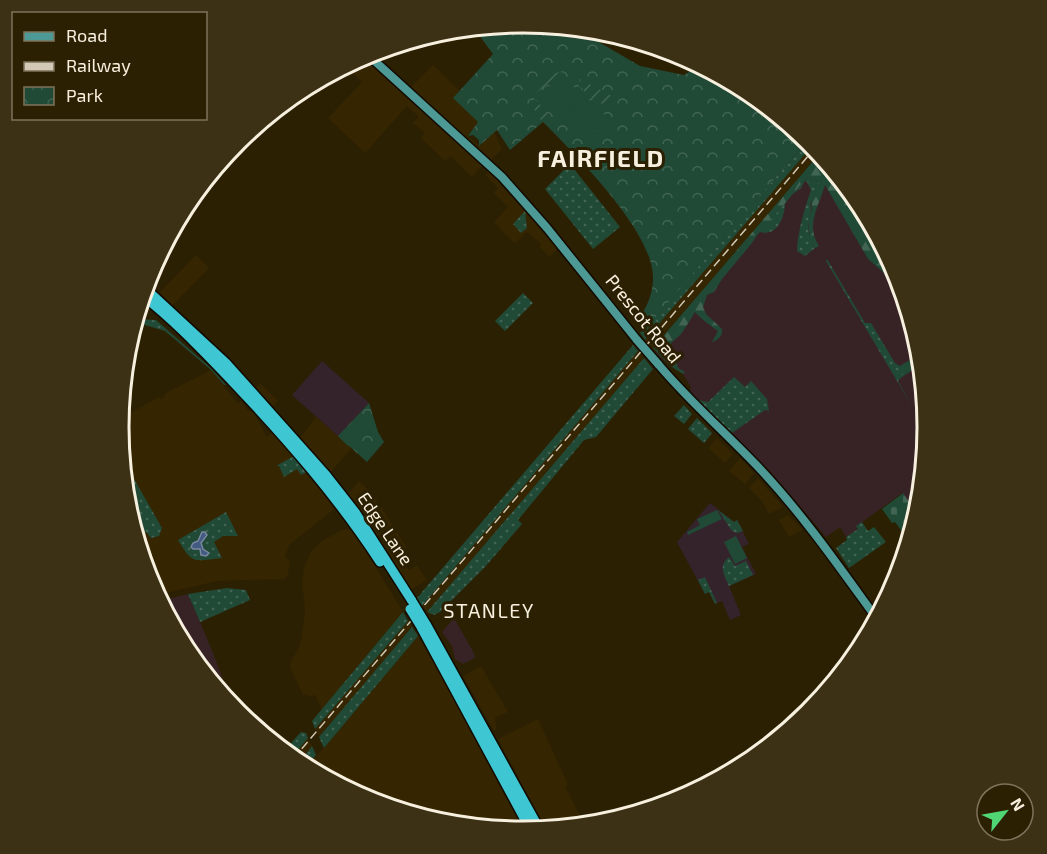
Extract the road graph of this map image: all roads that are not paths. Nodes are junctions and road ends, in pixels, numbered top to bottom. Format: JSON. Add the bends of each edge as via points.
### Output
{"nodes":[{"id":1,"x":376,"y":62,"type":"edge"},
{"id":2,"x":152,"y":295,"type":"edge"},
{"id":3,"x":149,"y":302,"type":"edge"},
{"id":4,"x":409,"y":602,"type":"junction"},
{"id":5,"x":871,"y":612,"type":"edge"},
{"id":6,"x":512,"y":787,"type":"junction"},
{"id":7,"x":527,"y":821,"type":"edge"},
{"id":8,"x":534,"y":821,"type":"edge"}],
"edges":[{"from":1,"to":5,"type":"main road","name":"Prescot Road","bridge":true,"via":[[502,177],[658,364],[794,508]]},
{"from":2,"to":4,"type":"highway","name":"Edge Lane","via":[[226,363],[326,475],[355,512]]},
{"from":3,"to":4,"type":"highway","name":"Edge Lane","via":[[223,371],[318,476]]},
{"from":4,"to":6,"type":"highway","name":"Edge Lane","bridge":true},
{"from":6,"to":7,"type":"highway","name":"Edge Lane"},
{"from":6,"to":8,"type":"highway","name":"Edge Lane"}]}
